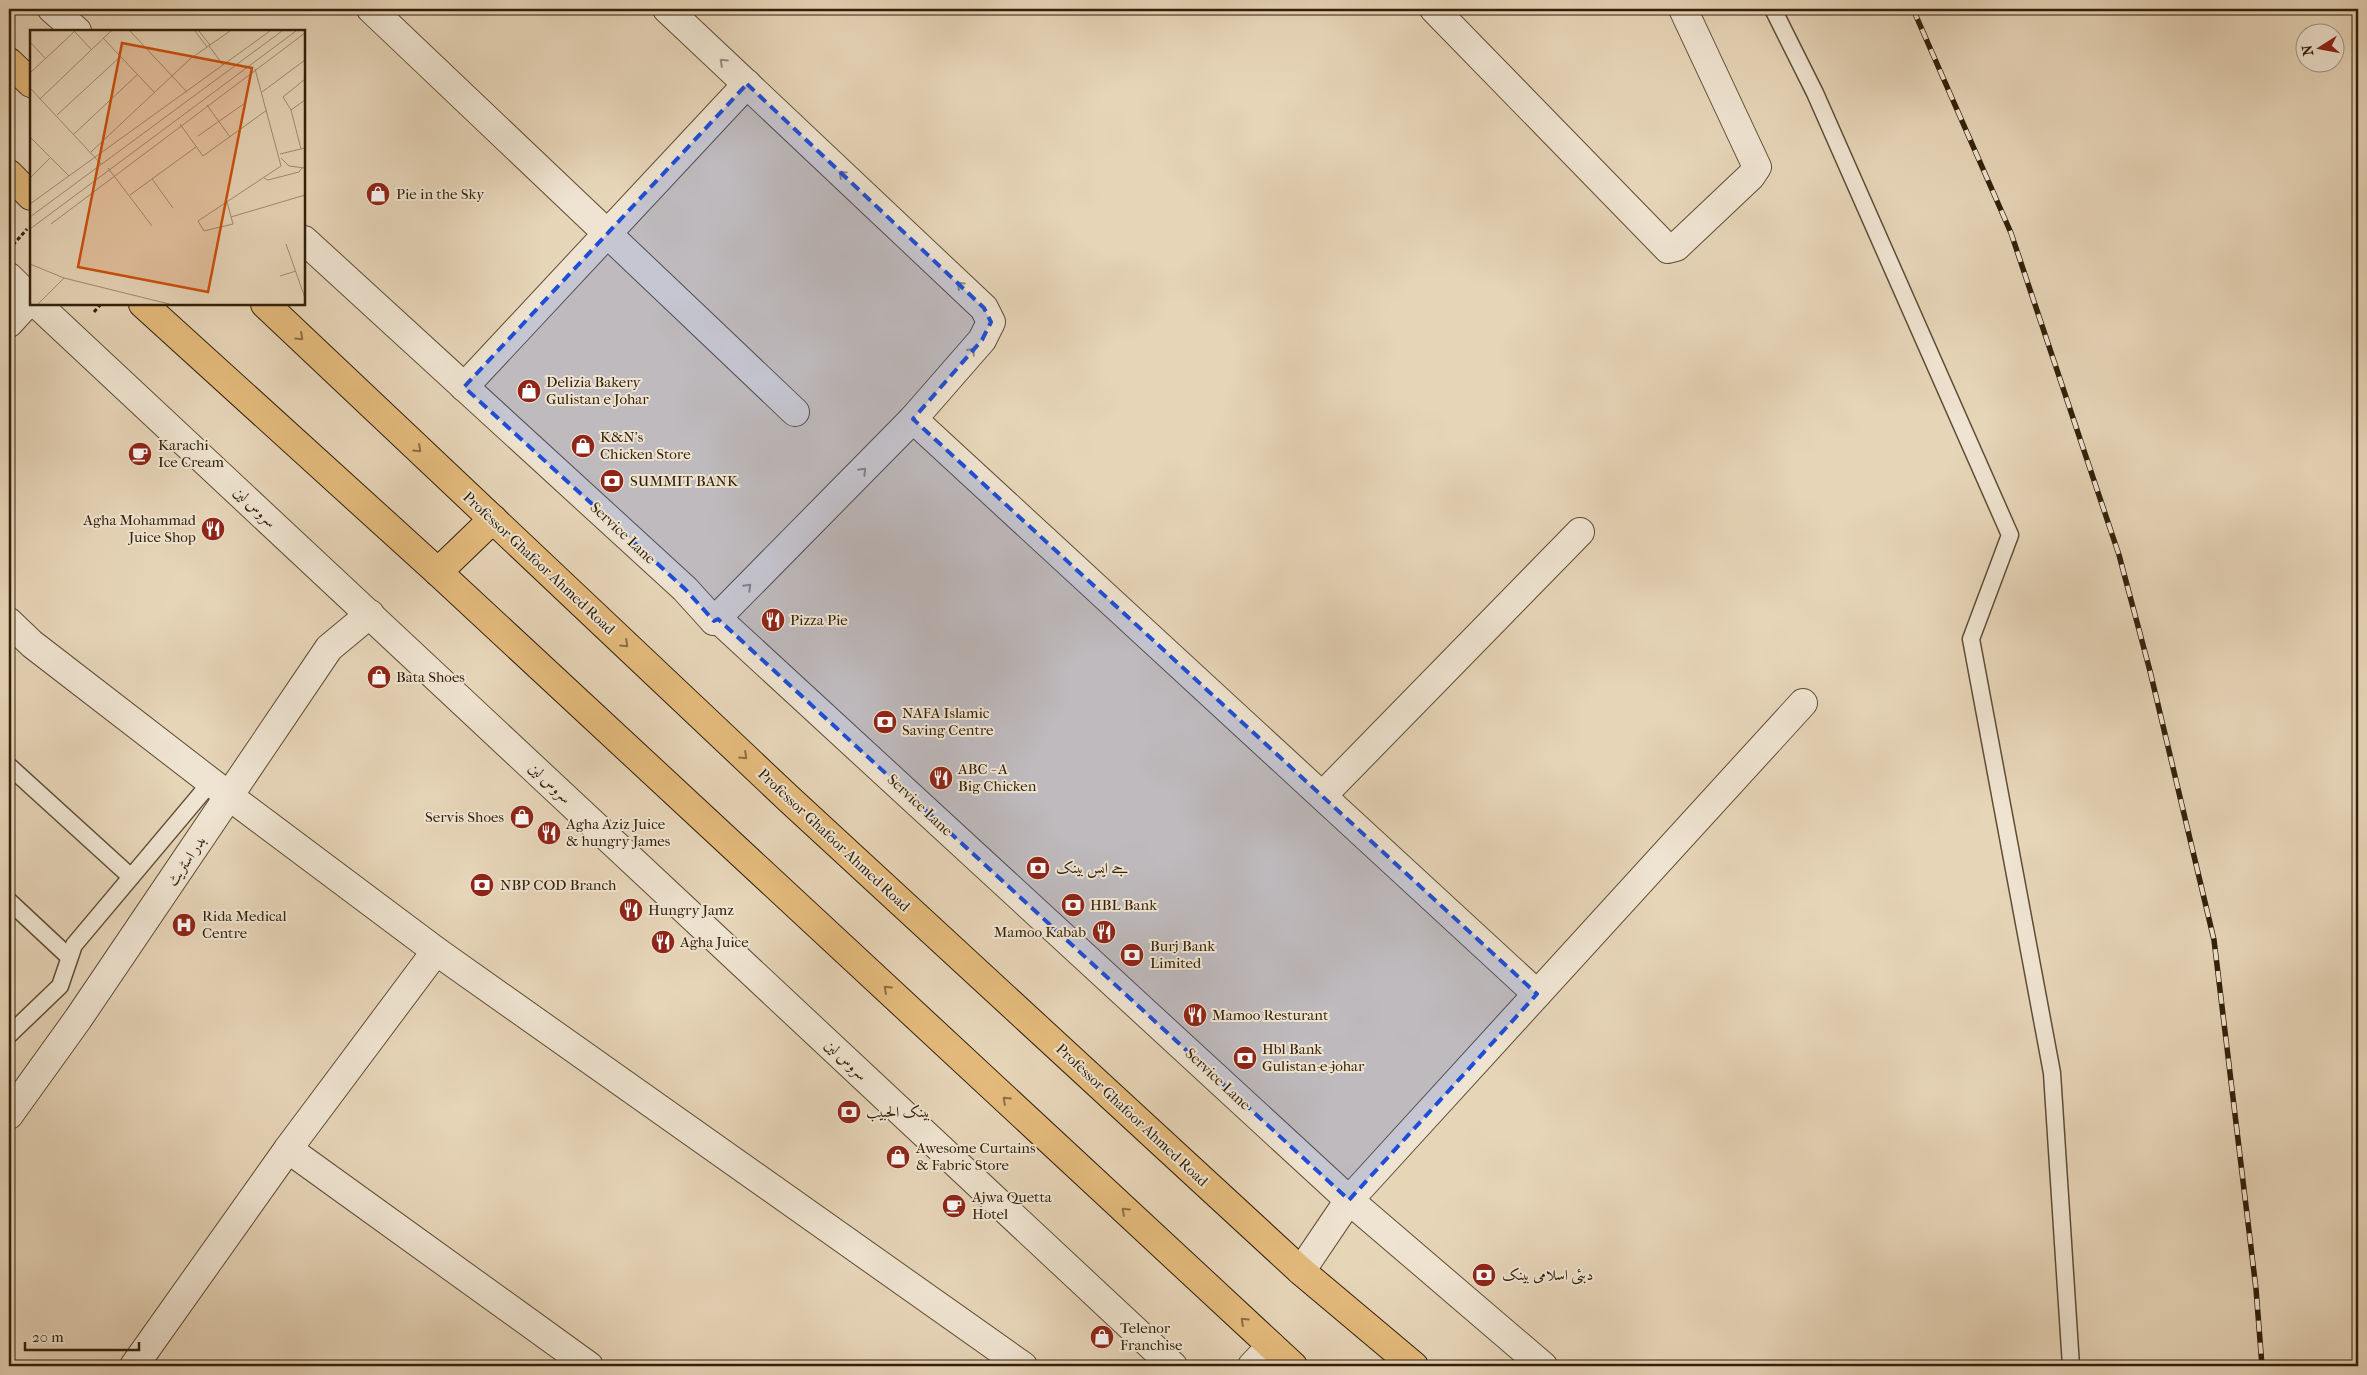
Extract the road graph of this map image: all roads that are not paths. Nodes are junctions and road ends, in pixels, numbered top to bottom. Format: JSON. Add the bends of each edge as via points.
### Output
{"nodes":[{"id":1,"x":52,"y":9,"type":"edge"},
{"id":2,"x":371,"y":9,"type":"edge"},
{"id":3,"x":667,"y":9,"type":"edge"},
{"id":4,"x":1434,"y":9,"type":"edge"},
{"id":5,"x":1683,"y":9,"type":"edge"},
{"id":6,"x":1773,"y":9,"type":"edge"},
{"id":7,"x":76,"y":30,"type":"edge"},
{"id":8,"x":9,"y":62,"type":"edge"},
{"id":9,"x":30,"y":82,"type":"edge"},
{"id":10,"x":747,"y":84,"type":"junction"},
{"id":11,"x":9,"y":174,"type":"edge"},
{"id":12,"x":30,"y":195,"type":"edge"},
{"id":13,"x":606,"y":232,"type":"junction"},
{"id":14,"x":305,"y":241,"type":"edge"},
{"id":15,"x":9,"y":277,"type":"edge"},
{"id":16,"x":30,"y":298,"type":"edge"},
{"id":17,"x":30,"y":300,"type":"edge"},
{"id":18,"x":37,"y":305,"type":"edge"},
{"id":19,"x":144,"y":305,"type":"edge"},
{"id":20,"x":266,"y":305,"type":"edge"},
{"id":21,"x":9,"y":323,"type":"edge"},
{"id":22,"x":464,"y":387,"type":"junction"},
{"id":23,"x":795,"y":412,"type":"dead end"},
{"id":24,"x":913,"y":419,"type":"junction"},
{"id":25,"x":493,"y":519,"type":"junction"},
{"id":26,"x":1580,"y":532,"type":"dead end"},
{"id":27,"x":438,"y":572,"type":"junction"},
{"id":28,"x":370,"y":614,"type":"junction"},
{"id":29,"x":714,"y":621,"type":"junction"},
{"id":30,"x":9,"y":622,"type":"edge"},
{"id":31,"x":1803,"y":703,"type":"dead end"},
{"id":32,"x":9,"y":766,"type":"edge"},
{"id":33,"x":220,"y":789,"type":"junction"},
{"id":34,"x":1323,"y":795,"type":"junction"},
{"id":35,"x":131,"y":877,"type":"junction"},
{"id":36,"x":9,"y":901,"type":"edge"},
{"id":37,"x":436,"y":951,"type":"junction"},
{"id":38,"x":69,"y":957,"type":"junction"},
{"id":39,"x":1538,"y":994,"type":"junction"},
{"id":40,"x":9,"y":1035,"type":"edge"},
{"id":41,"x":9,"y":1115,"type":"edge"},
{"id":42,"x":288,"y":1149,"type":"junction"},
{"id":43,"x":1349,"y":1200,"type":"junction"},
{"id":44,"x":1301,"y":1271,"type":"junction"},
{"id":45,"x":1271,"y":1346,"type":"junction"},
{"id":46,"x":138,"y":1365,"type":"edge"},
{"id":47,"x":589,"y":1366,"type":"edge"},
{"id":48,"x":1023,"y":1366,"type":"edge"},
{"id":49,"x":1172,"y":1366,"type":"edge"},
{"id":50,"x":1252,"y":1366,"type":"edge"},
{"id":51,"x":1293,"y":1366,"type":"edge"},
{"id":52,"x":1414,"y":1366,"type":"edge"},
{"id":53,"x":1543,"y":1366,"type":"edge"},
{"id":54,"x":2071,"y":1366,"type":"edge"}],
"edges":[{"from":1,"to":7,"type":"street"},
{"from":2,"to":13,"type":"street"},
{"from":10,"to":3,"type":"street","one_way":true},
{"from":4,"to":5,"type":"street","via":[[1668,249],[1676,247],[1757,167]]},
{"from":6,"to":54,"type":"lane","via":[[1815,93],[2010,535],[1971,639],[2052,1073]]},
{"from":8,"to":9,"type":"main road"},
{"from":10,"to":13,"type":"street"},
{"from":24,"to":10,"type":"street","one_way":true,"via":[[982,340],[991,322],[984,308]]},
{"from":11,"to":12,"type":"main road"},
{"from":13,"to":22,"type":"street"},
{"from":13,"to":23,"type":"street"},
{"from":14,"to":22,"type":"street","name":"Service Lane"},
{"from":15,"to":16,"type":"street"},
{"from":17,"to":21,"type":"street"},
{"from":18,"to":28,"type":"street","name":"سروس لین"},
{"from":19,"to":27,"type":"main road"},
{"from":20,"to":25,"type":"main road","name":"Professor Ghafoor Ahmed Road","one_way":true},
{"from":22,"to":29,"type":"street","name":"Service Lane","via":[[685,589]]},
{"from":29,"to":24,"type":"street","one_way":true},
{"from":24,"to":34,"type":"street"},
{"from":25,"to":27,"type":"main road"},
{"from":25,"to":44,"type":"main road","name":"Professor Ghafoor Ahmed Road","one_way":true,"via":[[789,799]]},
{"from":26,"to":34,"type":"street"},
{"from":45,"to":27,"type":"main road","one_way":true},
{"from":28,"to":33,"type":"street","name":"بدر اسٹریٹ","via":[[329,648]]},
{"from":28,"to":49,"type":"street","name":"سروس لین"},
{"from":29,"to":43,"type":"street","name":"Service Lane","via":[[718,619]]},
{"from":30,"to":33,"type":"street","via":[[32,644]]},
{"from":31,"to":39,"type":"street"},
{"from":32,"to":35,"type":"lane"},
{"from":33,"to":35,"type":"lane"},
{"from":33,"to":37,"type":"street"},
{"from":33,"to":41,"type":"street","name":"بدر اسٹریٹ","via":[[78,1020]]},
{"from":34,"to":39,"type":"street"},
{"from":35,"to":38,"type":"lane","via":[[74,945]]},
{"from":36,"to":38,"type":"lane"},
{"from":37,"to":42,"type":"street"},
{"from":37,"to":48,"type":"street"},
{"from":38,"to":40,"type":"lane","via":[[60,986]]},
{"from":39,"to":43,"type":"street"},
{"from":42,"to":46,"type":"street"},
{"from":42,"to":47,"type":"street"},
{"from":43,"to":44,"type":"street"},
{"from":43,"to":53,"type":"street","name":"Service Lane"},
{"from":44,"to":52,"type":"main road","name":"Professor Ghafoor Ahmed Road"},
{"from":45,"to":50,"type":"street"},
{"from":45,"to":51,"type":"main road"}]}
